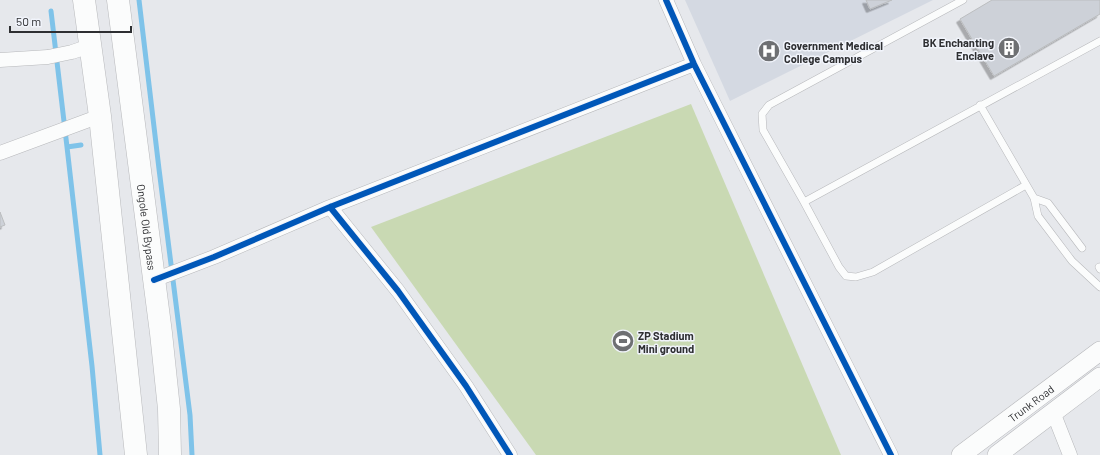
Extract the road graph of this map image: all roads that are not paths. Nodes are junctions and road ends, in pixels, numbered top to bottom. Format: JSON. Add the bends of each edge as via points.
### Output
{"nodes":[{"id":1,"x":84,"y":0,"type":"edge"},
{"id":2,"x":118,"y":0,"type":"edge"},
{"id":3,"x":666,"y":0,"type":"edge"},
{"id":4,"x":963,"y":0,"type":"edge"},
{"id":5,"x":1100,"y":41,"type":"edge"},
{"id":6,"x":81,"y":49,"type":"junction"},
{"id":7,"x":0,"y":60,"type":"edge"},
{"id":8,"x":694,"y":64,"type":"junction"},
{"id":9,"x":980,"y":105,"type":"junction"},
{"id":10,"x":92,"y":119,"type":"junction"},
{"id":11,"x":0,"y":153,"type":"edge"},
{"id":12,"x":1026,"y":185,"type":"junction"},
{"id":13,"x":1034,"y":198,"type":"junction"},
{"id":14,"x":804,"y":202,"type":"junction"},
{"id":15,"x":330,"y":207,"type":"junction"},
{"id":16,"x":1082,"y":248,"type":"dead end"},
{"id":17,"x":154,"y":280,"type":"junction"},
{"id":18,"x":1100,"y":287,"type":"edge"},
{"id":19,"x":1100,"y":351,"type":"edge"},
{"id":20,"x":1100,"y":377,"type":"edge"},
{"id":21,"x":1053,"y":412,"type":"junction"},
{"id":22,"x":136,"y":455,"type":"edge"},
{"id":23,"x":170,"y":455,"type":"edge"},
{"id":24,"x":510,"y":455,"type":"edge"},
{"id":25,"x":891,"y":455,"type":"edge"},
{"id":26,"x":960,"y":455,"type":"edge"},
{"id":27,"x":997,"y":455,"type":"edge"},
{"id":28,"x":1070,"y":455,"type":"edge"}],
"edges":[{"from":1,"to":6,"type":"main road"},
{"from":2,"to":17,"type":"main road","name":"Ongole Old Bypass"},
{"from":3,"to":8,"type":"street"},
{"from":4,"to":14,"type":"lane","via":[[769,105],[762,114],[763,130]]},
{"from":5,"to":9,"type":"lane"},
{"from":6,"to":7,"type":"street","via":[[48,57]]},
{"from":6,"to":10,"type":"main road"},
{"from":8,"to":15,"type":"street"},
{"from":8,"to":25,"type":"street"},
{"from":9,"to":12,"type":"lane"},
{"from":9,"to":14,"type":"lane"},
{"from":10,"to":11,"type":"street"},
{"from":10,"to":22,"type":"main road"},
{"from":12,"to":13,"type":"lane"},
{"from":12,"to":14,"type":"lane","via":[[873,272],[856,277],[846,276],[839,267]]},
{"from":13,"to":16,"type":"lane","via":[[1048,203]]},
{"from":13,"to":18,"type":"lane","via":[[1038,216],[1072,261]]},
{"from":15,"to":17,"type":"street"},
{"from":15,"to":24,"type":"street","via":[[398,290],[466,386]]},
{"from":17,"to":23,"type":"main road","name":"Ongole Old Bypass","via":[[169,409]]},
{"from":19,"to":26,"type":"main road","name":"Trunk Road"},
{"from":20,"to":21,"type":"main road"},
{"from":21,"to":27,"type":"main road"},
{"from":21,"to":28,"type":"street"}]}
